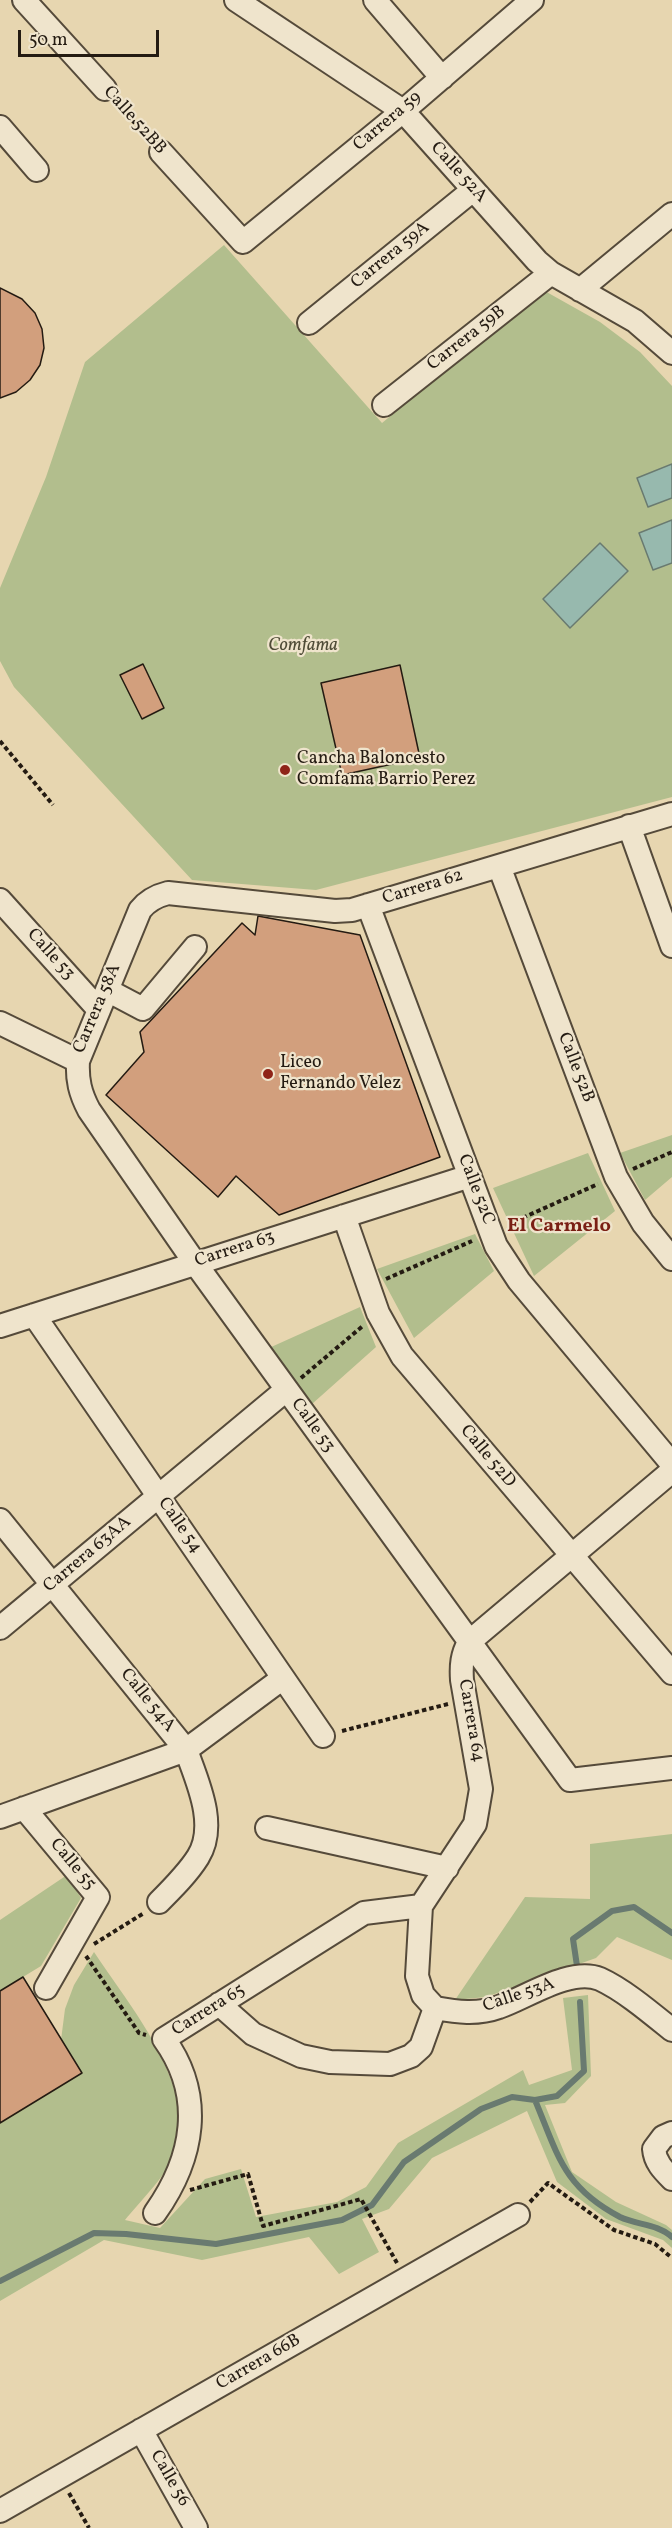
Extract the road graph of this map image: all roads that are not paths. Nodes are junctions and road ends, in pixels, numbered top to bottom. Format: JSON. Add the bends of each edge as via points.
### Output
{"nodes":[{"id":1,"x":24,"y":0,"type":"edge"},
{"id":2,"x":375,"y":0,"type":"edge"},
{"id":3,"x":532,"y":0,"type":"edge"},
{"id":4,"x":237,"y":1,"type":"edge"},
{"id":5,"x":442,"y":78,"type":"junction"},
{"id":6,"x":105,"y":89,"type":"road end"},
{"id":7,"x":403,"y":111,"type":"junction"},
{"id":8,"x":0,"y":127,"type":"edge"},
{"id":9,"x":161,"y":152,"type":"road end"},
{"id":10,"x":37,"y":170,"type":"dead end"},
{"id":11,"x":473,"y":190,"type":"junction"},
{"id":12,"x":672,"y":214,"type":"edge"},
{"id":13,"x":243,"y":242,"type":"joint"},
{"id":14,"x":551,"y":273,"type":"junction"},
{"id":15,"x":580,"y":290,"type":"junction"},
{"id":16,"x":309,"y":323,"type":"dead end"},
{"id":17,"x":672,"y":353,"type":"edge"},
{"id":18,"x":384,"y":405,"type":"dead end"},
{"id":19,"x":672,"y":813,"type":"edge"},
{"id":20,"x":629,"y":826,"type":"junction"},
{"id":21,"x":499,"y":866,"type":"junction"},
{"id":22,"x":168,"y":893,"type":"joint"},
{"id":23,"x":0,"y":900,"type":"edge"},
{"id":24,"x":368,"y":905,"type":"junction"},
{"id":25,"x":672,"y":946,"type":"edge"},
{"id":26,"x":195,"y":947,"type":"dead end"},
{"id":27,"x":103,"y":1000,"type":"junction"},
{"id":28,"x":0,"y":1023,"type":"edge"},
{"id":29,"x":78,"y":1061,"type":"junction"},
{"id":30,"x":470,"y":1176,"type":"junction"},
{"id":31,"x":344,"y":1216,"type":"junction"},
{"id":32,"x":672,"y":1259,"type":"edge"},
{"id":33,"x":195,"y":1263,"type":"junction"},
{"id":34,"x":34,"y":1315,"type":"junction"},
{"id":35,"x":0,"y":1326,"type":"edge"},
{"id":36,"x":286,"y":1390,"type":"junction"},
{"id":37,"x":672,"y":1464,"type":"edge"},
{"id":38,"x":672,"y":1471,"type":"edge"},
{"id":39,"x":159,"y":1496,"type":"junction"},
{"id":40,"x":0,"y":1520,"type":"edge"},
{"id":41,"x":572,"y":1556,"type":"junction"},
{"id":42,"x":52,"y":1584,"type":"junction"},
{"id":43,"x":0,"y":1628,"type":"edge"},
{"id":44,"x":469,"y":1642,"type":"junction"},
{"id":45,"x":672,"y":1673,"type":"edge"},
{"id":46,"x":283,"y":1678,"type":"junction"},
{"id":47,"x":323,"y":1736,"type":"road end"},
{"id":48,"x":186,"y":1750,"type":"junction"},
{"id":49,"x":672,"y":1768,"type":"edge"},
{"id":50,"x":9,"y":1810,"type":"edge"},
{"id":51,"x":267,"y":1828,"type":"dead end"},
{"id":52,"x":447,"y":1868,"type":"junction"},
{"id":53,"x":159,"y":1902,"type":"road end"},
{"id":54,"x":421,"y":1906,"type":"junction"},
{"id":55,"x":46,"y":1988,"type":"dead end"},
{"id":56,"x":219,"y":2004,"type":"junction"},
{"id":57,"x":435,"y":2008,"type":"junction"},
{"id":58,"x":672,"y":2030,"type":"edge"},
{"id":59,"x":672,"y":2133,"type":"edge"},
{"id":60,"x":672,"y":2180,"type":"edge"},
{"id":61,"x":161,"y":2205,"type":"road end"},
{"id":62,"x":518,"y":2215,"type":"road end"},
{"id":63,"x":141,"y":2430,"type":"junction"},
{"id":64,"x":0,"y":2511,"type":"edge"},
{"id":65,"x":196,"y":2528,"type":"edge"}],
"edges":[{"from":1,"to":6,"type":"street","name":"Calle 52BB"},
{"from":2,"to":5,"type":"street"},
{"from":3,"to":5,"type":"street","name":"Carrera 59"},
{"from":4,"to":7,"type":"street","name":"Calle 52A"},
{"from":5,"to":7,"type":"street","name":"Carrera 59"},
{"from":7,"to":11,"type":"street","name":"Calle 52A"},
{"from":7,"to":13,"type":"street","name":"Carrera 59"},
{"from":8,"to":10,"type":"street"},
{"from":9,"to":13,"type":"street","name":"Calle 52BB"},
{"from":11,"to":14,"type":"street","name":"Calle 52A"},
{"from":11,"to":16,"type":"street","name":"Carrera 59A"},
{"from":12,"to":15,"type":"street"},
{"from":14,"to":15,"type":"street","name":"Calle 52A"},
{"from":14,"to":18,"type":"street","name":"Carrera 59B"},
{"from":15,"to":17,"type":"street","name":"Calle 52A","via":[[635,321]]},
{"from":19,"to":20,"type":"street","name":"Carrera 62"},
{"from":20,"to":21,"type":"street","name":"Carrera 62"},
{"from":20,"to":25,"type":"street"},
{"from":21,"to":24,"type":"street","name":"Carrera 62"},
{"from":21,"to":32,"type":"street","name":"Calle 52B","via":[[616,1177],[643,1223]]},
{"from":22,"to":24,"type":"street","name":"Carrera 62","via":[[335,911]]},
{"from":22,"to":27,"type":"street","name":"Carrera 58A","via":[[152,898],[140,910]]},
{"from":23,"to":27,"type":"street","name":"Calle 53"},
{"from":24,"to":30,"type":"street","name":"Calle 52C"},
{"from":26,"to":27,"type":"street","via":[[143,1009]]},
{"from":27,"to":29,"type":"street","name":"Carrera 58A"},
{"from":28,"to":29,"type":"street","name":"Carrera 58A"},
{"from":29,"to":33,"type":"street","name":"Calle 53","via":[[77,1076],[88,1110]]},
{"from":30,"to":31,"type":"street","name":"Carrera 63"},
{"from":30,"to":37,"type":"street","name":"Calle 52C","via":[[496,1246],[519,1281]]},
{"from":31,"to":33,"type":"street","name":"Carrera 63"},
{"from":31,"to":41,"type":"street","name":"Calle 52D","via":[[378,1313],[402,1356]]},
{"from":33,"to":34,"type":"street","name":"Carrera 63"},
{"from":33,"to":36,"type":"street","name":"Calle 53"},
{"from":34,"to":35,"type":"street","name":"Carrera 63"},
{"from":34,"to":39,"type":"street","name":"Calle 54"},
{"from":36,"to":39,"type":"street","name":"Carrera 63AA"},
{"from":36,"to":44,"type":"street","name":"Calle 53"},
{"from":38,"to":41,"type":"street"},
{"from":39,"to":42,"type":"street","name":"Carrera 63AA"},
{"from":39,"to":46,"type":"street","name":"Calle 54"},
{"from":40,"to":42,"type":"street","name":"Calle 54A"},
{"from":41,"to":44,"type":"street"},
{"from":41,"to":45,"type":"street","name":"Calle 52D"},
{"from":42,"to":43,"type":"street","name":"Carrera 63AA"},
{"from":42,"to":48,"type":"street","name":"Calle 54A"},
{"from":44,"to":49,"type":"street","name":"Calle 53","via":[[570,1780]]},
{"from":44,"to":52,"type":"street","name":"Carrera 64","via":[[461,1667],[479,1769],[480,1797],[475,1824]]},
{"from":46,"to":47,"type":"street","name":"Calle 54"},
{"from":46,"to":48,"type":"street"},
{"from":48,"to":50,"type":"street"},
{"from":48,"to":53,"type":"street","name":"Calle 54A","via":[[201,1791],[206,1834],[199,1855]]},
{"from":50,"to":55,"type":"street","name":"Calle 55","via":[[98,1897]]},
{"from":51,"to":52,"type":"street"},
{"from":52,"to":54,"type":"street","name":"Carrera 64"},
{"from":54,"to":56,"type":"street","name":"Carrera 65","via":[[364,1913]]},
{"from":54,"to":57,"type":"street","via":[[417,1976],[423,1995]]},
{"from":56,"to":57,"type":"street","via":[[253,2034],[301,2056],[330,2062],[390,2064],[411,2056],[421,2047]]},
{"from":56,"to":61,"type":"street","name":"Carrera 65","via":[[164,2039],[177,2056],[188,2084],[190,2123],[176,2180]]},
{"from":57,"to":58,"type":"street","name":"Calle 53A","via":[[466,2013],[498,2008],[548,1985],[582,1977],[599,1979]]},
{"from":59,"to":60,"type":"street","via":[[654,2149],[654,2157]]},
{"from":62,"to":63,"type":"street","name":"Carrera 66B"},
{"from":63,"to":64,"type":"street","name":"Carrera 66B"},
{"from":63,"to":65,"type":"street","name":"Calle 56"}]}
